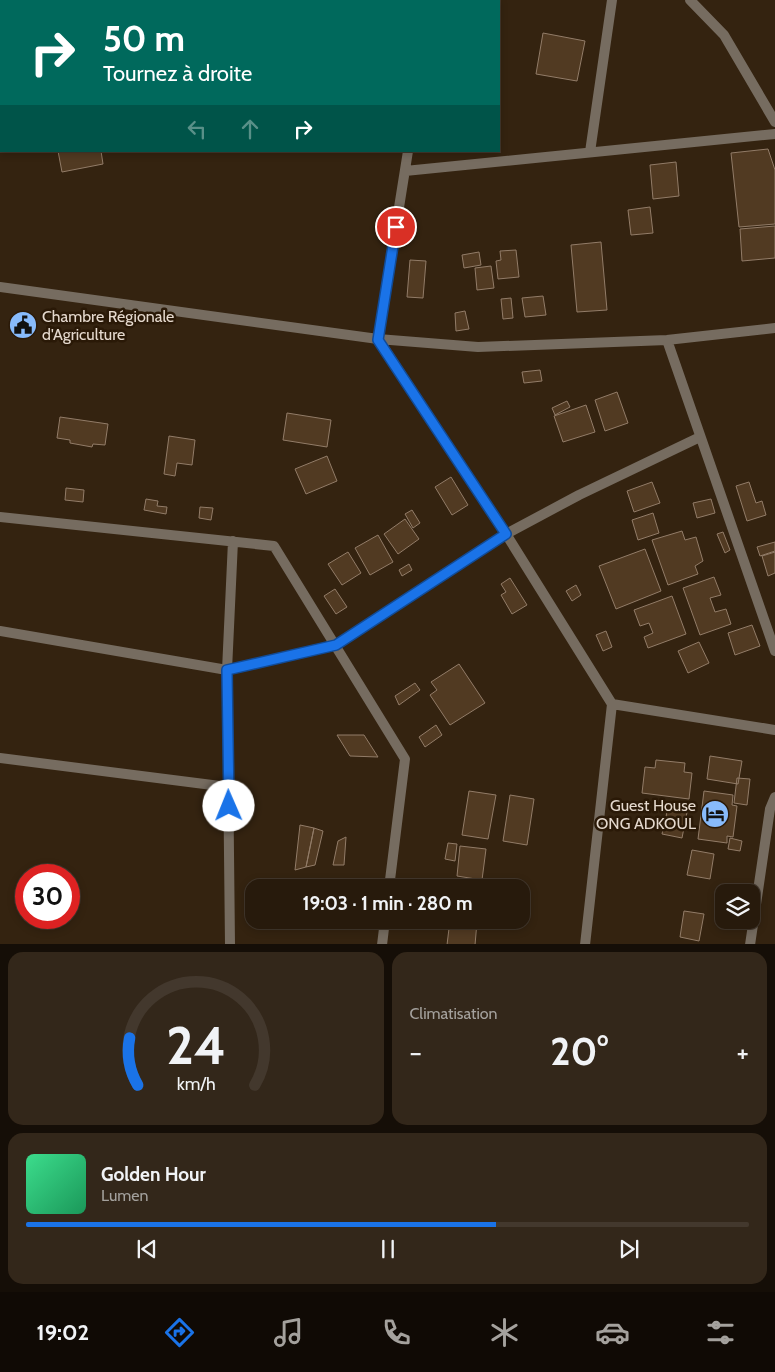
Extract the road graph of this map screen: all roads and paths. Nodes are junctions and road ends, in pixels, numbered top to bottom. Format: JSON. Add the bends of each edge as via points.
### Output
{"nodes":[{"id":1,"x":612,"y":0,"type":"edge"},
{"id":2,"x":690,"y":0,"type":"edge"},
{"id":3,"x":775,"y":122,"type":"edge"},
{"id":4,"x":775,"y":134,"type":"edge"},
{"id":5,"x":408,"y":152,"type":"edge"},
{"id":6,"x":590,"y":152,"type":"junction"},
{"id":7,"x":405,"y":171,"type":"junction"},
{"id":8,"x":0,"y":287,"type":"edge"},
{"id":9,"x":775,"y":328,"type":"edge"},
{"id":10,"x":378,"y":340,"type":"junction"},
{"id":11,"x":667,"y":340,"type":"junction"},
{"id":12,"x":700,"y":437,"type":"junction"},
{"id":13,"x":0,"y":517,"type":"edge"},
{"id":14,"x":506,"y":534,"type":"junction"},
{"id":15,"x":233,"y":541,"type":"junction"},
{"id":16,"x":0,"y":631,"type":"edge"},
{"id":17,"x":336,"y":645,"type":"junction"},
{"id":18,"x":775,"y":651,"type":"edge"},
{"id":19,"x":227,"y":670,"type":"junction"},
{"id":20,"x":612,"y":704,"type":"junction"},
{"id":21,"x":775,"y":730,"type":"edge"},
{"id":22,"x":0,"y":758,"type":"edge"},
{"id":23,"x":228,"y":787,"type":"junction"},
{"id":24,"x":775,"y":797,"type":"edge"},
{"id":25,"x":390,"y":879,"type":"edge"},
{"id":26,"x":384,"y":929,"type":"edge"},
{"id":27,"x":230,"y":944,"type":"edge"},
{"id":28,"x":382,"y":944,"type":"edge"},
{"id":29,"x":586,"y":944,"type":"edge"},
{"id":30,"x":750,"y":944,"type":"edge"}],
"edges":[{"from":1,"to":6,"type":"street"},
{"from":2,"to":3,"type":"street","via":[[724,36]]},
{"from":4,"to":6,"type":"street"},
{"from":5,"to":7,"type":"street"},
{"from":6,"to":7,"type":"street"},
{"from":7,"to":10,"type":"street"},
{"from":8,"to":10,"type":"street"},
{"from":9,"to":11,"type":"street"},
{"from":10,"to":11,"type":"street","via":[[478,347]]},
{"from":10,"to":14,"type":"street"},
{"from":11,"to":12,"type":"street"},
{"from":12,"to":14,"type":"street"},
{"from":12,"to":18,"type":"street"},
{"from":13,"to":15,"type":"street"},
{"from":14,"to":17,"type":"street"},
{"from":14,"to":20,"type":"street"},
{"from":15,"to":17,"type":"street","via":[[274,546]]},
{"from":15,"to":19,"type":"street"},
{"from":16,"to":19,"type":"street"},
{"from":17,"to":19,"type":"street"},
{"from":17,"to":25,"type":"street","via":[[405,759]]},
{"from":19,"to":23,"type":"street"},
{"from":20,"to":21,"type":"street"},
{"from":20,"to":29,"type":"street"},
{"from":22,"to":23,"type":"street"},
{"from":23,"to":27,"type":"street"},
{"from":24,"to":30,"type":"street","via":[[770,809]]},
{"from":26,"to":28,"type":"street"}]}
